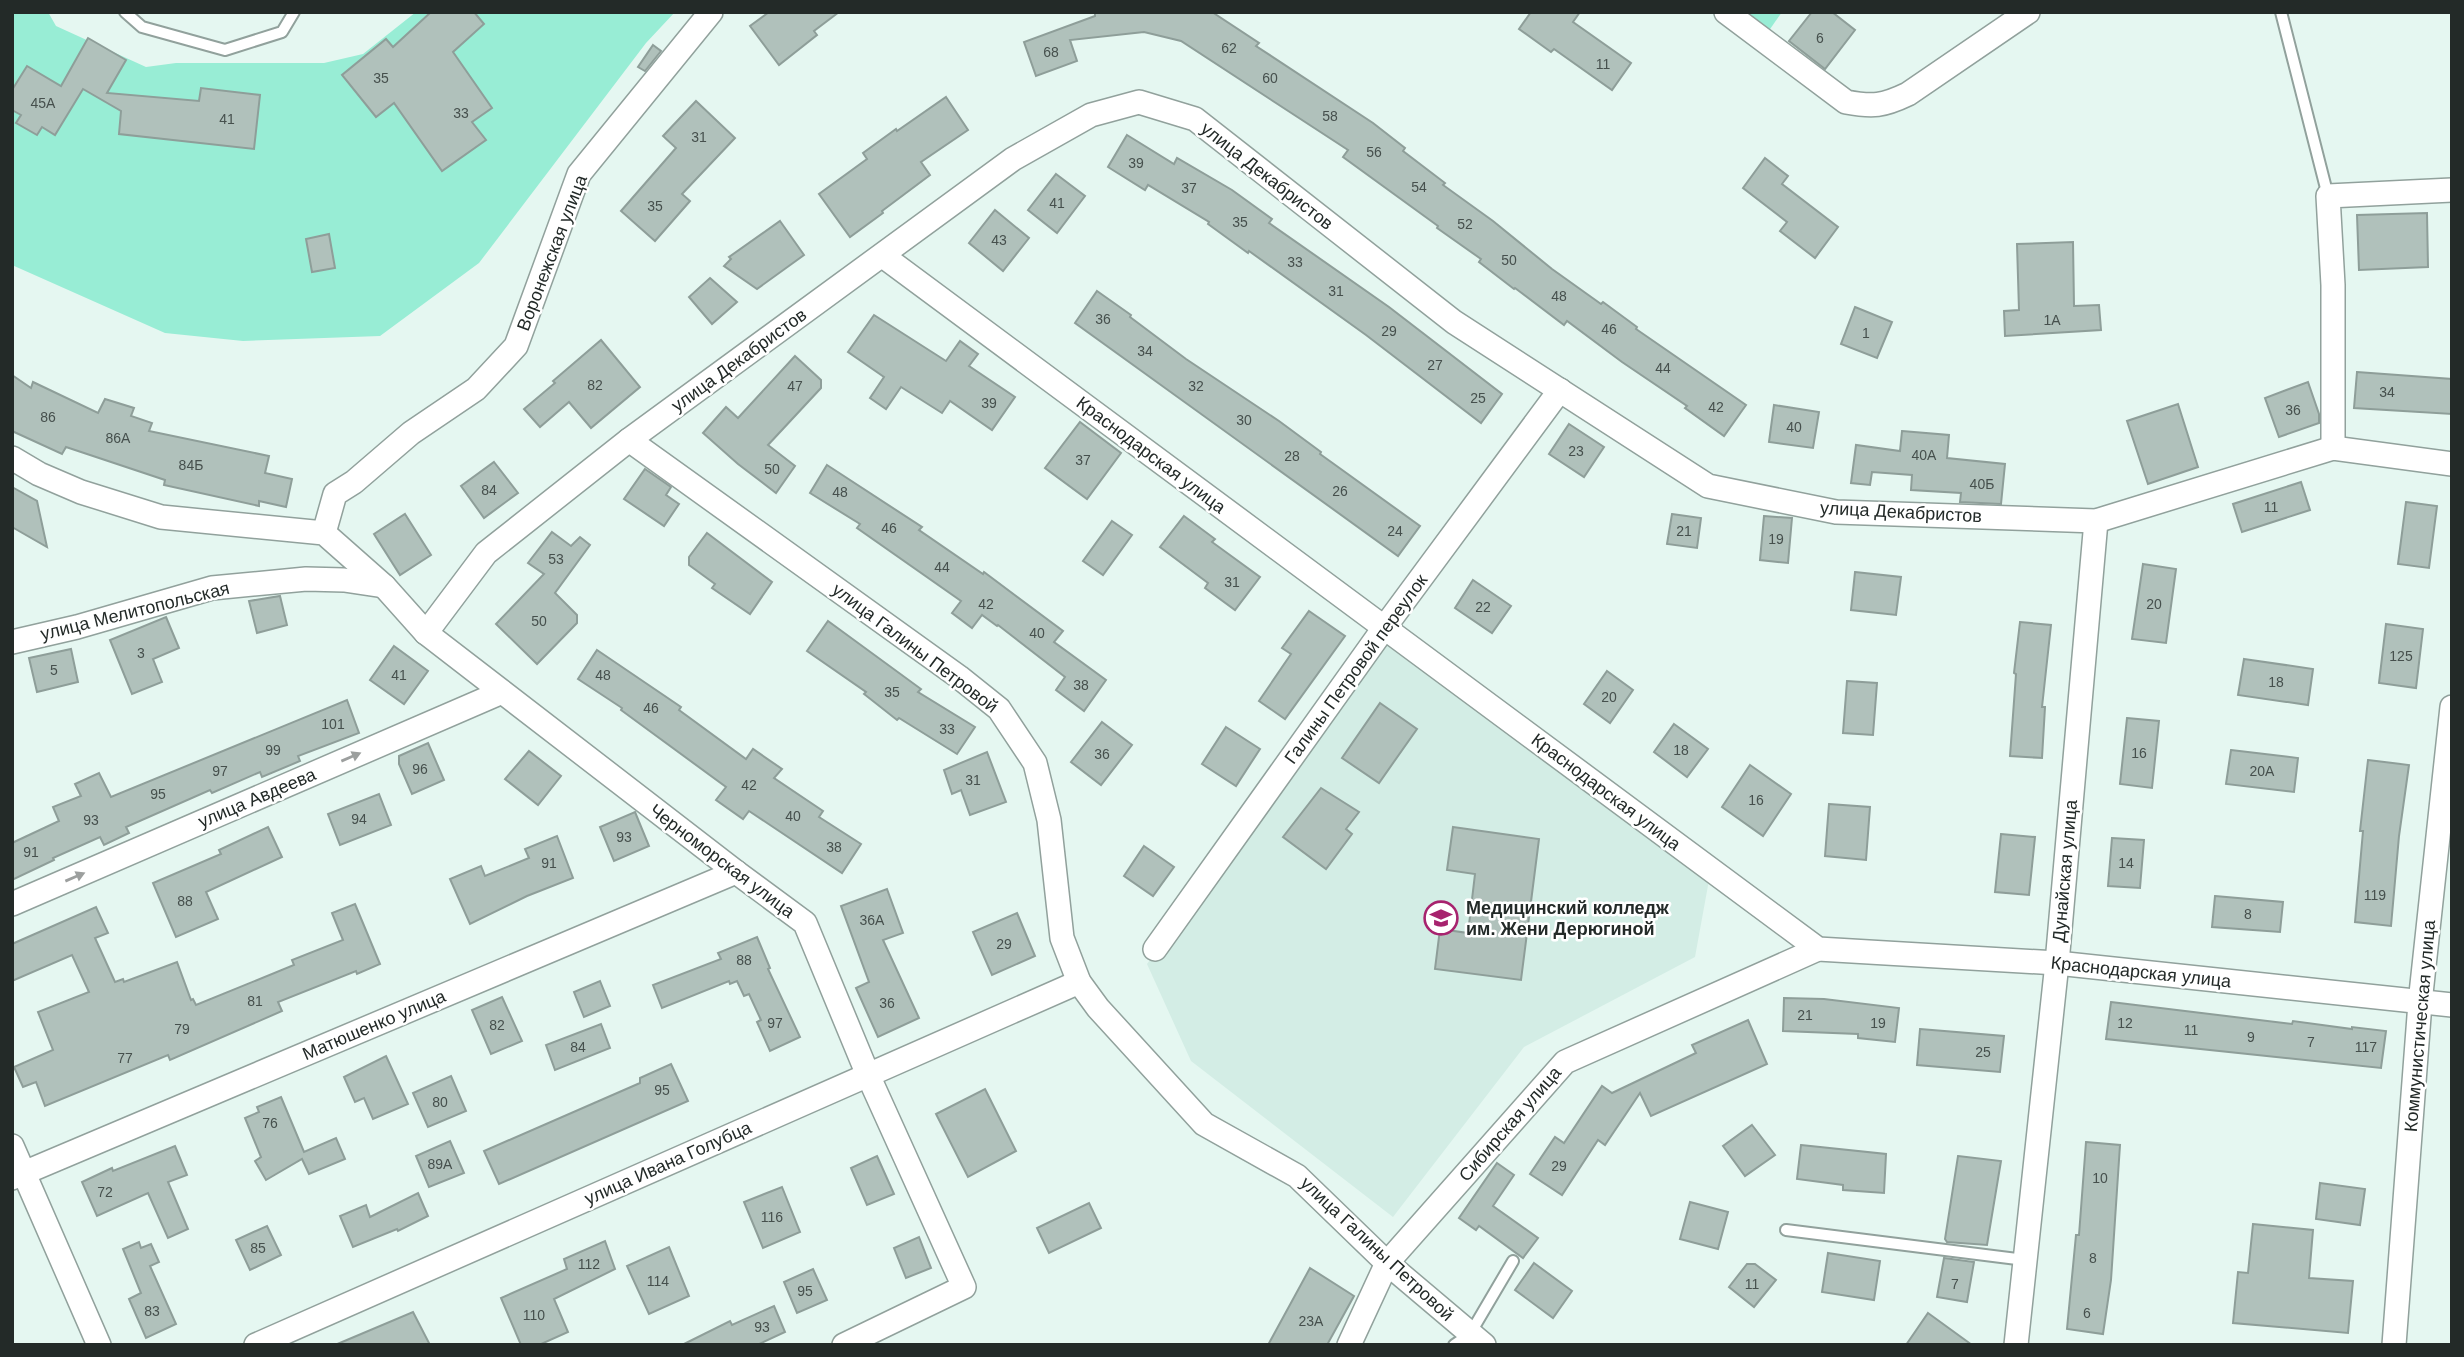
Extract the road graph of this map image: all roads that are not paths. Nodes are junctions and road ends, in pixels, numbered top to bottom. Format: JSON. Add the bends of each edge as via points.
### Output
{"nodes":[{"id":1,"x":125,"y":12,"type":"edge"},
{"id":2,"x":294,"y":12,"type":"edge"},
{"id":3,"x":711,"y":12,"type":"edge"},
{"id":4,"x":1726,"y":12,"type":"edge"},
{"id":5,"x":2028,"y":12,"type":"edge"},
{"id":6,"x":2281,"y":12,"type":"edge"},
{"id":7,"x":2452,"y":190,"type":"edge"},
{"id":8,"x":2328,"y":196,"type":"junction"},
{"id":9,"x":883,"y":256,"type":"junction"},
{"id":10,"x":1560,"y":390,"type":"junction"},
{"id":11,"x":629,"y":440,"type":"junction"},
{"id":12,"x":2333,"y":448,"type":"junction"},
{"id":13,"x":12,"y":458,"type":"edge"},
{"id":14,"x":2452,"y":464,"type":"edge"},
{"id":15,"x":2096,"y":522,"type":"junction"},
{"id":16,"x":324,"y":533,"type":"junction"},
{"id":17,"x":383,"y":586,"type":"junction"},
{"id":18,"x":1384,"y":628,"type":"junction"},
{"id":19,"x":426,"y":633,"type":"junction"},
{"id":20,"x":12,"y":642,"type":"edge"},
{"id":21,"x":502,"y":692,"type":"junction"},
{"id":22,"x":2452,"y":707,"type":"edge"},
{"id":23,"x":736,"y":873,"type":"junction"},
{"id":24,"x":12,"y":904,"type":"edge"},
{"id":25,"x":1154,"y":949,"type":"dead end"},
{"id":26,"x":1818,"y":949,"type":"junction"},
{"id":27,"x":2057,"y":963,"type":"junction"},
{"id":28,"x":1079,"y":982,"type":"junction"},
{"id":29,"x":2420,"y":1003,"type":"junction"},
{"id":30,"x":2452,"y":1004,"type":"edge"},
{"id":31,"x":868,"y":1075,"type":"junction"},
{"id":32,"x":12,"y":1146,"type":"edge"},
{"id":33,"x":19,"y":1176,"type":"edge"},
{"id":34,"x":1786,"y":1230,"type":"dead end"},
{"id":35,"x":2025,"y":1260,"type":"junction"},
{"id":36,"x":1513,"y":1261,"type":"dead end"},
{"id":37,"x":1387,"y":1263,"type":"junction"},
{"id":38,"x":1469,"y":1341,"type":"edge"},
{"id":39,"x":99,"y":1345,"type":"edge"},
{"id":40,"x":256,"y":1345,"type":"edge"},
{"id":41,"x":844,"y":1345,"type":"edge"},
{"id":42,"x":1349,"y":1345,"type":"edge"},
{"id":43,"x":2016,"y":1345,"type":"edge"},
{"id":44,"x":2394,"y":1345,"type":"edge"}],
"edges":[{"from":1,"to":2,"type":"lane","via":[[142,27],[225,50],[282,32]]},
{"from":3,"to":16,"type":"street","name":"Воронежская улица","via":[[579,174],[516,346],[476,389],[411,433],[335,495]]},
{"from":4,"to":5,"type":"street","via":[[1846,102],[1870,107],[1908,94]]},
{"from":6,"to":8,"type":"lane"},
{"from":7,"to":8,"type":"street"},
{"from":8,"to":12,"type":"street"},
{"from":9,"to":10,"type":"street","name":"улица Декабристов","via":[[1013,159],[1090,115],[1139,102],[1195,119],[1454,321]]},
{"from":9,"to":11,"type":"street","name":"улица Декабристов"},
{"from":9,"to":18,"type":"street","name":"Краснодарская улица"},
{"from":10,"to":15,"type":"street","name":"улица Декабристов","via":[[1707,486],[1836,512]]},
{"from":10,"to":18,"type":"street","name":"Галины Петровой переулок"},
{"from":11,"to":19,"type":"street","name":"улица Декабристов","via":[[486,553]]},
{"from":11,"to":28,"type":"street","name":"улица Галины Петровой","via":[[999,709],[1035,763],[1049,820],[1062,938]]},
{"from":12,"to":14,"type":"street","name":"улица Декабристов"},
{"from":12,"to":15,"type":"street","name":"улица Декабристов"},
{"from":13,"to":16,"type":"street","via":[[81,492],[161,517]]},
{"from":15,"to":27,"type":"street","name":"Дунайская улица"},
{"from":16,"to":17,"type":"street"},
{"from":17,"to":19,"type":"street"},
{"from":17,"to":20,"type":"street","name":"улица Мелитопольская","via":[[306,579],[212,588]]},
{"from":18,"to":25,"type":"street","name":"Галины Петровой переулок"},
{"from":18,"to":26,"type":"street","name":"Краснодарская улица"},
{"from":19,"to":21,"type":"street","name":"Черноморская улица"},
{"from":21,"to":23,"type":"street","name":"Черноморская улица"},
{"from":24,"to":21,"type":"street","name":"улица Авдеева","one_way":true},
{"from":22,"to":29,"type":"street","name":"Коммунистическая улица"},
{"from":23,"to":31,"type":"street","name":"Черноморская улица","via":[[805,923]]},
{"from":23,"to":33,"type":"street","name":"Матюшенко улица"},
{"from":26,"to":27,"type":"street","name":"Краснодарская улица"},
{"from":26,"to":37,"type":"street","name":"Сибирская улица","via":[[1565,1062]]},
{"from":27,"to":29,"type":"street","name":"Краснодарская улица"},
{"from":27,"to":35,"type":"street","name":"Дунайская улица"},
{"from":28,"to":31,"type":"street","name":"улица Ивана Голубца"},
{"from":28,"to":37,"type":"street","name":"улица Галины Петровой","via":[[1204,1124],[1297,1175]]},
{"from":29,"to":30,"type":"street","name":"Краснодарская улица"},
{"from":29,"to":44,"type":"street","name":"Коммунистическая улица"},
{"from":31,"to":40,"type":"street","name":"улица Ивана Голубца"},
{"from":31,"to":41,"type":"street","name":"Черноморская улица","via":[[964,1287]]},
{"from":32,"to":33,"type":"street"},
{"from":33,"to":39,"type":"street"},
{"from":34,"to":35,"type":"lane"},
{"from":35,"to":43,"type":"street","name":"Дунайская улица"},
{"from":36,"to":38,"type":"lane"},
{"from":37,"to":38,"type":"street","name":"улица Галины Петровой"},
{"from":37,"to":42,"type":"street","name":"Сибирская улица"}]}
